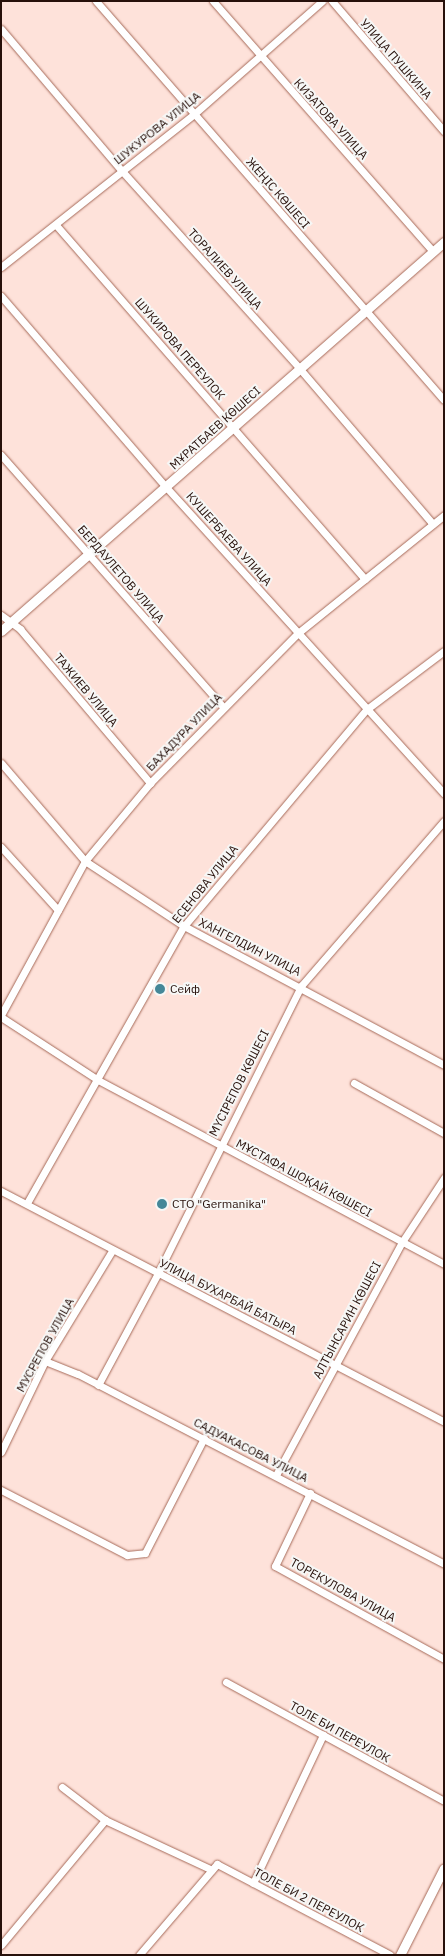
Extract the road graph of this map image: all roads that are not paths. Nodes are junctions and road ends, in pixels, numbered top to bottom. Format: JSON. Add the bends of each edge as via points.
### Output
{"nodes":[{"id":1,"x":96,"y":1,"type":"edge"},
{"id":2,"x":213,"y":1,"type":"edge"},
{"id":3,"x":322,"y":1,"type":"edge"},
{"id":4,"x":332,"y":1,"type":"edge"},
{"id":5,"x":1,"y":29,"type":"edge"},
{"id":6,"x":260,"y":56,"type":"junction"},
{"id":7,"x":194,"y":114,"type":"junction"},
{"id":8,"x":444,"y":131,"type":"edge"},
{"id":9,"x":122,"y":171,"type":"junction"},
{"id":10,"x":56,"y":225,"type":"junction"},
{"id":11,"x":444,"y":242,"type":"edge"},
{"id":12,"x":433,"y":251,"type":"junction"},
{"id":13,"x":1,"y":267,"type":"edge"},
{"id":14,"x":1,"y":296,"type":"edge"},
{"id":15,"x":365,"y":311,"type":"junction"},
{"id":16,"x":300,"y":369,"type":"junction"},
{"id":17,"x":444,"y":400,"type":"edge"},
{"id":18,"x":234,"y":428,"type":"junction"},
{"id":19,"x":1,"y":455,"type":"edge"},
{"id":20,"x":166,"y":487,"type":"junction"},
{"id":21,"x":444,"y":515,"type":"edge"},
{"id":22,"x":434,"y":524,"type":"junction"},
{"id":23,"x":89,"y":554,"type":"junction"},
{"id":24,"x":365,"y":579,"type":"junction"},
{"id":25,"x":1,"y":615,"type":"edge"},
{"id":26,"x":12,"y":622,"type":"junction"},
{"id":27,"x":1,"y":631,"type":"edge"},
{"id":28,"x":298,"y":633,"type":"junction"},
{"id":29,"x":444,"y":650,"type":"edge"},
{"id":30,"x":223,"y":707,"type":"junction"},
{"id":31,"x":367,"y":709,"type":"junction"},
{"id":32,"x":1,"y":763,"type":"edge"},
{"id":33,"x":150,"y":783,"type":"junction"},
{"id":34,"x":444,"y":794,"type":"edge"},
{"id":35,"x":444,"y":820,"type":"edge"},
{"id":36,"x":1,"y":847,"type":"edge"},
{"id":37,"x":85,"y":861,"type":"junction"},
{"id":38,"x":58,"y":910,"type":"junction"},
{"id":39,"x":184,"y":926,"type":"junction"},
{"id":40,"x":301,"y":986,"type":"junction"},
{"id":41,"x":1,"y":1016,"type":"edge"},
{"id":42,"x":444,"y":1065,"type":"edge"},
{"id":43,"x":98,"y":1080,"type":"junction"},
{"id":44,"x":354,"y":1083,"type":"dead end"},
{"id":45,"x":444,"y":1133,"type":"edge"},
{"id":46,"x":220,"y":1146,"type":"junction"},
{"id":47,"x":444,"y":1178,"type":"edge"},
{"id":48,"x":1,"y":1191,"type":"edge"},
{"id":49,"x":27,"y":1204,"type":"junction"},
{"id":50,"x":402,"y":1242,"type":"junction"},
{"id":51,"x":112,"y":1251,"type":"junction"},
{"id":52,"x":444,"y":1264,"type":"edge"},
{"id":53,"x":158,"y":1273,"type":"junction"},
{"id":54,"x":46,"y":1362,"type":"junction"},
{"id":55,"x":335,"y":1366,"type":"junction"},
{"id":56,"x":98,"y":1384,"type":"junction"},
{"id":57,"x":444,"y":1422,"type":"edge"},
{"id":58,"x":204,"y":1438,"type":"junction"},
{"id":59,"x":1,"y":1452,"type":"edge"},
{"id":60,"x":276,"y":1475,"type":"junction"},
{"id":61,"x":1,"y":1490,"type":"edge"},
{"id":62,"x":310,"y":1493,"type":"junction"},
{"id":63,"x":444,"y":1564,"type":"edge"},
{"id":64,"x":444,"y":1659,"type":"edge"},
{"id":65,"x":226,"y":1682,"type":"dead end"},
{"id":66,"x":324,"y":1735,"type":"junction"},
{"id":67,"x":62,"y":1786,"type":"dead end"},
{"id":68,"x":444,"y":1801,"type":"edge"},
{"id":69,"x":105,"y":1820,"type":"junction"},
{"id":70,"x":215,"y":1867,"type":"junction"},
{"id":71,"x":444,"y":1868,"type":"edge"},
{"id":72,"x":252,"y":1883,"type":"junction"},
{"id":73,"x":1,"y":1945,"type":"edge"},
{"id":74,"x":139,"y":1955,"type":"edge"},
{"id":75,"x":390,"y":1955,"type":"edge"},
{"id":76,"x":400,"y":1955,"type":"edge"}],
"edges":[{"from":1,"to":7,"type":"street","name":"ЖЕҢІС КӨШЕСІ"},
{"from":2,"to":6,"type":"street","name":"КИЗАТОВА УЛИЦА"},
{"from":3,"to":6,"type":"street","name":"ШУКУРОВА УЛИЦА"},
{"from":4,"to":8,"type":"street","name":"УЛИЦА ПУШКИНА"},
{"from":5,"to":9,"type":"street","name":"ТОРАЛИЕВ УЛИЦА"},
{"from":6,"to":7,"type":"street","name":"ШУКУРОВА УЛИЦА"},
{"from":6,"to":12,"type":"street","name":"КИЗАТОВА УЛИЦА"},
{"from":7,"to":9,"type":"street","name":"ШУКУРОВА УЛИЦА"},
{"from":7,"to":15,"type":"street","name":"ЖЕҢІС КӨШЕСІ"},
{"from":9,"to":10,"type":"street","name":"ШУКУРОВА УЛИЦА"},
{"from":9,"to":16,"type":"street","name":"ТОРАЛИЕВ УЛИЦА"},
{"from":10,"to":13,"type":"street","name":"ШУКУРОВА УЛИЦА"},
{"from":10,"to":18,"type":"street","name":"ШУКИРОВА ПЕРЕУЛОК"},
{"from":11,"to":12,"type":"street","name":"МҰРАТБАЕВ КӨШЕСІ"},
{"from":12,"to":15,"type":"street","name":"МҰРАТБАЕВ КӨШЕСІ"},
{"from":14,"to":20,"type":"street","name":"КУШЕРБАЕВА УЛИЦА"},
{"from":15,"to":16,"type":"street","name":"МҰРАТБАЕВ КӨШЕСІ"},
{"from":15,"to":17,"type":"street","name":"ЖЕҢІС КӨШЕСІ"},
{"from":16,"to":18,"type":"street","name":"МҰРАТБАЕВ КӨШЕСІ"},
{"from":16,"to":22,"type":"street","name":"ТОРАЛИЕВ УЛИЦА"},
{"from":18,"to":20,"type":"street","name":"МҰРАТБАЕВ КӨШЕСІ"},
{"from":18,"to":24,"type":"street","name":"ШУКИРОВА ПЕРЕУЛОК"},
{"from":19,"to":23,"type":"street","name":"БЕРДАУЛЕТОВ УЛИЦА"},
{"from":20,"to":23,"type":"street","name":"МҰРАТБАЕВ КӨШЕСІ"},
{"from":20,"to":28,"type":"street","name":"КУШЕРБАЕВА УЛИЦА"},
{"from":21,"to":22,"type":"street","name":"БАХАДУРА УЛИЦА"},
{"from":22,"to":24,"type":"street","name":"БАХАДУРА УЛИЦА"},
{"from":23,"to":26,"type":"street","name":"МҰРАТБАЕВ КӨШЕСІ"},
{"from":23,"to":30,"type":"street","name":"БЕРДАУЛЕТОВ УЛИЦА"},
{"from":24,"to":28,"type":"street","name":"БАХАДУРА УЛИЦА"},
{"from":25,"to":26,"type":"street","name":"ТАЖИЕВ УЛИЦА"},
{"from":26,"to":27,"type":"street","name":"МҰРАТБАЕВ КӨШЕСІ"},
{"from":26,"to":33,"type":"street","name":"ТАЖИЕВ УЛИЦА"},
{"from":28,"to":30,"type":"street","name":"БАХАДУРА УЛИЦА"},
{"from":28,"to":31,"type":"street","name":"КУШЕРБАЕВА УЛИЦА"},
{"from":29,"to":31,"type":"street","name":"ЕСЕНОВА УЛИЦА"},
{"from":30,"to":33,"type":"street","name":"БАХАДУРА УЛИЦА"},
{"from":31,"to":34,"type":"street","name":"КУШЕРБАЕВА УЛИЦА"},
{"from":31,"to":39,"type":"street","name":"ЕСЕНОВА УЛИЦА"},
{"from":32,"to":37,"type":"street","name":"ХАНГЕЛДИН УЛИЦА"},
{"from":33,"to":37,"type":"street","name":"БАХАДУРА УЛИЦА"},
{"from":35,"to":40,"type":"street","name":"МҮСІРЕПОВ КӨШЕСІ"},
{"from":36,"to":38,"type":"street"},
{"from":37,"to":38,"type":"street","name":"БАХАДУРА УЛИЦА"},
{"from":37,"to":39,"type":"street","name":"ХАНГЕЛДИН УЛИЦА"},
{"from":38,"to":41,"type":"street","name":"БАХАДУРА УЛИЦА"},
{"from":39,"to":40,"type":"street","name":"ХАНГЕЛДИН УЛИЦА"},
{"from":39,"to":43,"type":"street","name":"ЕСЕНОВА УЛИЦА"},
{"from":40,"to":42,"type":"street","name":"ХАНГЕЛДИН УЛИЦА"},
{"from":40,"to":46,"type":"street","name":"МҮСІРЕПОВ КӨШЕСІ"},
{"from":41,"to":43,"type":"street","name":"МҰСТАФА ШОҚАЙ КӨШЕСІ"},
{"from":43,"to":46,"type":"street","name":"МҰСТАФА ШОҚАЙ КӨШЕСІ"},
{"from":43,"to":49,"type":"street","name":"ЕСЕНОВА УЛИЦА"},
{"from":44,"to":45,"type":"street"},
{"from":46,"to":50,"type":"street","name":"МҰСТАФА ШОҚАЙ КӨШЕСІ"},
{"from":46,"to":53,"type":"street","name":"МҮСІРЕПОВ КӨШЕСІ"},
{"from":47,"to":50,"type":"street","name":"АЛТЫНСАРИН КӨШЕСІ"},
{"from":48,"to":49,"type":"street","name":"УЛИЦА БУХАРБАЙ БАТЫРА"},
{"from":49,"to":51,"type":"street","name":"УЛИЦА БУХАРБАЙ БАТЫРА"},
{"from":50,"to":52,"type":"street","name":"МҰСТАФА ШОҚАЙ КӨШЕСІ"},
{"from":50,"to":55,"type":"street","name":"АЛТЫНСАРИН КӨШЕСІ"},
{"from":51,"to":53,"type":"street","name":"УЛИЦА БУХАРБАЙ БАТЫРА"},
{"from":51,"to":54,"type":"street","name":"МУСРЕПОВ УЛИЦА"},
{"from":53,"to":55,"type":"street","name":"УЛИЦА БУХАРБАЙ БАТЫРА"},
{"from":53,"to":56,"type":"street","name":"МҮСІРЕПОВ КӨШЕСІ"},
{"from":54,"to":56,"type":"street","name":"САДУАКАСОВА УЛИЦА"},
{"from":54,"to":59,"type":"street","name":"МУСРЕПОВ УЛИЦА"},
{"from":55,"to":57,"type":"street","name":"УЛИЦА БУХАРБАЙ БАТЫРА"},
{"from":55,"to":60,"type":"street","name":"АЛТЫНСАРИН КӨШЕСІ"},
{"from":56,"to":58,"type":"street","name":"САДУАКАСОВА УЛИЦА"},
{"from":58,"to":60,"type":"street","name":"САДУАКАСОВА УЛИЦА"},
{"from":58,"to":61,"type":"street","via":[[144,1553],[127,1555]]},
{"from":60,"to":62,"type":"street","name":"САДУАКАСОВА УЛИЦА"},
{"from":62,"to":63,"type":"street","name":"САДУАКАСОВА УЛИЦА"},
{"from":62,"to":64,"type":"street","name":"ТОРЕКУЛОВА УЛИЦА","via":[[276,1566]]},
{"from":65,"to":66,"type":"street","name":"ТОЛЕ БИ ПЕРЕУЛОК"},
{"from":66,"to":68,"type":"street","name":"ТОЛЕ БИ ПЕРЕУЛОК"},
{"from":66,"to":72,"type":"street"},
{"from":67,"to":69,"type":"street","name":"ТОЛЕ БИ 2 ПЕРЕУЛОК"},
{"from":69,"to":70,"type":"street","name":"ТОЛЕ БИ 2 ПЕРЕУЛОК"},
{"from":69,"to":73,"type":"street"},
{"from":70,"to":72,"type":"street","name":"ТОЛЕ БИ 2 ПЕРЕУЛОК"},
{"from":70,"to":74,"type":"street"},
{"from":71,"to":76,"type":"street"},
{"from":72,"to":75,"type":"street","name":"ТОЛЕ БИ 2 ПЕРЕУЛОК"}]}
